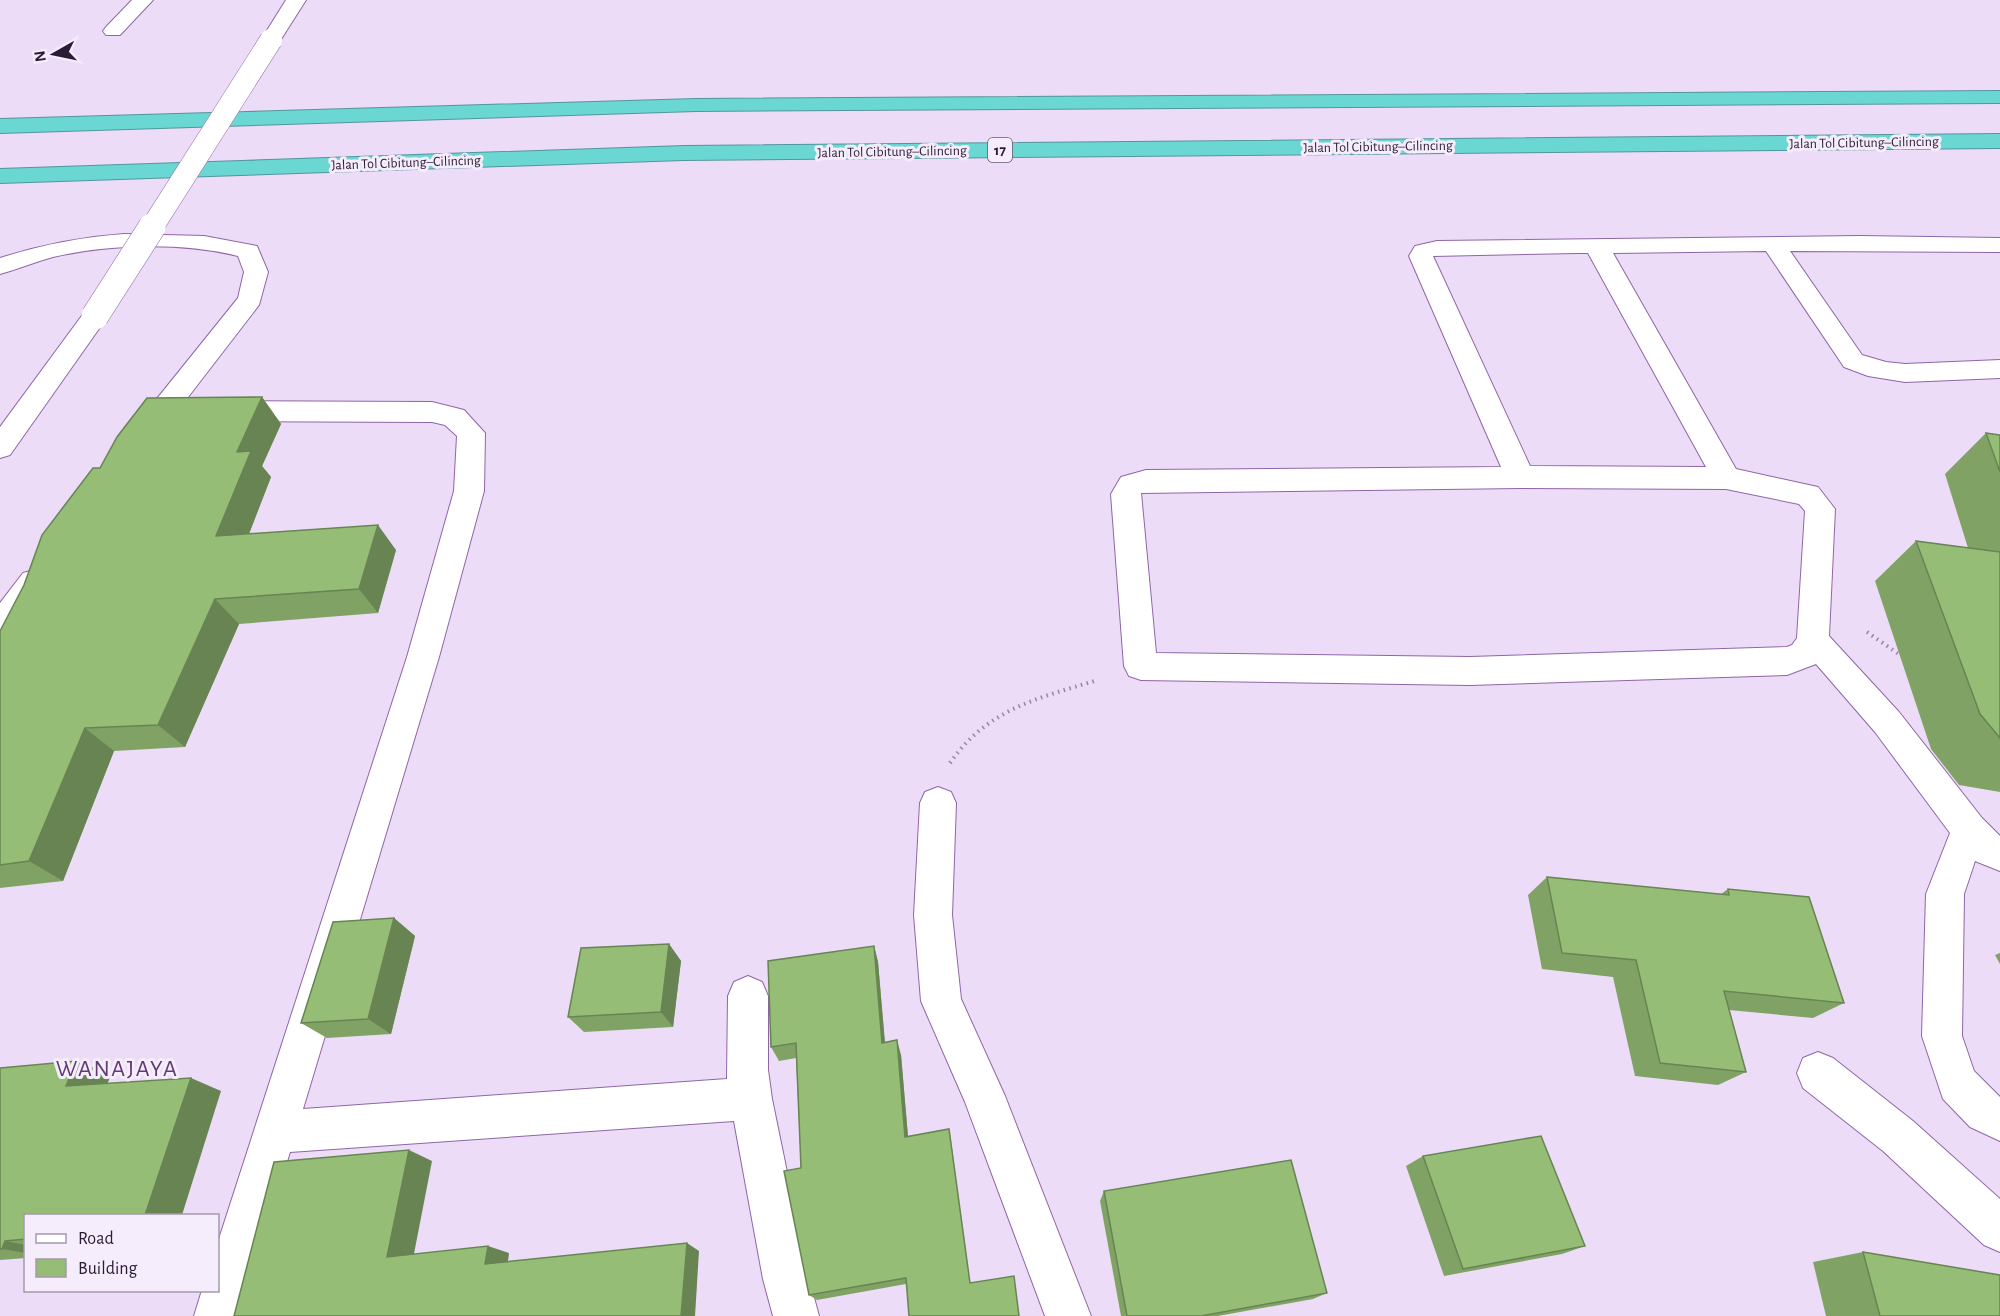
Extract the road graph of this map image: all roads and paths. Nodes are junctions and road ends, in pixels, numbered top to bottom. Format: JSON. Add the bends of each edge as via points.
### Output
{"nodes":[{"id":1,"x":143,"y":0,"type":"edge"},
{"id":2,"x":296,"y":0,"type":"edge"},
{"id":3,"x":113,"y":31,"type":"dead end"},
{"id":4,"x":2000,"y":97,"type":"edge"},
{"id":5,"x":0,"y":126,"type":"edge"},
{"id":6,"x":2000,"y":141,"type":"edge"},
{"id":7,"x":0,"y":176,"type":"edge"},
{"id":8,"x":1596,"y":245,"type":"junction"},
{"id":9,"x":1774,"y":245,"type":"junction"},
{"id":10,"x":2000,"y":245,"type":"edge"},
{"id":11,"x":0,"y":266,"type":"edge"},
{"id":12,"x":2000,"y":369,"type":"edge"},
{"id":13,"x":161,"y":411,"type":"junction"},
{"id":14,"x":0,"y":448,"type":"edge"},
{"id":15,"x":133,"y":449,"type":"edge"},
{"id":16,"x":1520,"y":477,"type":"junction"},
{"id":17,"x":1726,"y":478,"type":"junction"},
{"id":18,"x":49,"y":562,"type":"edge"},
{"id":19,"x":1816,"y":598,"type":"junction"},
{"id":20,"x":0,"y":627,"type":"edge"},
{"id":21,"x":1813,"y":640,"type":"junction"},
{"id":22,"x":1912,"y":663,"type":"dead end"},
{"id":23,"x":1141,"y":666,"type":"junction"},
{"id":24,"x":938,"y":803,"type":"joint"},
{"id":25,"x":1986,"y":843,"type":"edge"},
{"id":26,"x":748,"y":996,"type":"dead end"},
{"id":27,"x":1818,"y":1073,"type":"dead end"},
{"id":28,"x":751,"y":1099,"type":"junction"},
{"id":29,"x":2000,"y":1120,"type":"edge"},
{"id":30,"x":274,"y":1132,"type":"junction"},
{"id":31,"x":2000,"y":1229,"type":"edge"},
{"id":32,"x":217,"y":1316,"type":"edge"},
{"id":33,"x":796,"y":1316,"type":"edge"},
{"id":34,"x":1068,"y":1316,"type":"edge"}],
"edges":[{"from":1,"to":3,"type":"street"},
{"from":2,"to":14,"type":"street","bridge":true,"via":[[95,316]]},
{"from":4,"to":5,"type":"highway","via":[[696,105]]},
{"from":6,"to":7,"type":"highway","name":"Jalan Tol Cibitung–Cilincing","number":"17","via":[[684,153]]},
{"from":8,"to":9,"type":"street"},
{"from":8,"to":16,"type":"street","via":[[1437,248],[1424,251],[1421,256]]},
{"from":8,"to":17,"type":"street"},
{"from":9,"to":10,"type":"street"},
{"from":9,"to":12,"type":"street","via":[[1853,361],[1889,372]]},
{"from":11,"to":13,"type":"street","via":[[53,250],[122,242],[223,244],[248,251],[256,272],[249,299]]},
{"from":13,"to":15,"type":"street"},
{"from":13,"to":30,"type":"street","via":[[432,412],[454,417],[471,433],[469,491],[423,657]]},
{"from":16,"to":17,"type":"street"},
{"from":16,"to":23,"type":"street","via":[[1146,481],[1131,485],[1126,494]]},
{"from":17,"to":19,"type":"street","via":[[1808,495],[1816,501],[1820,509]]},
{"from":18,"to":20,"type":"street"},
{"from":19,"to":21,"type":"street"},
{"from":19,"to":22,"type":"path"},
{"from":21,"to":23,"type":"street","via":[[1804,655],[1788,661],[1470,671]]},
{"from":21,"to":25,"type":"street"},
{"from":23,"to":24,"type":"path","via":[[1011,707],[986,721],[958,749],[944,776]]},
{"from":24,"to":34,"type":"street","via":[[933,915],[941,1001],[984,1096]]},
{"from":25,"to":29,"type":"street","via":[[1959,854],[1945,894],[1942,1036],[1958,1084],[1985,1112]]},
{"from":26,"to":28,"type":"street","via":[[747,1070]]},
{"from":27,"to":31,"type":"street","via":[[1898,1136]]},
{"from":28,"to":30,"type":"street"},
{"from":28,"to":33,"type":"street"},
{"from":30,"to":32,"type":"street"}]}
